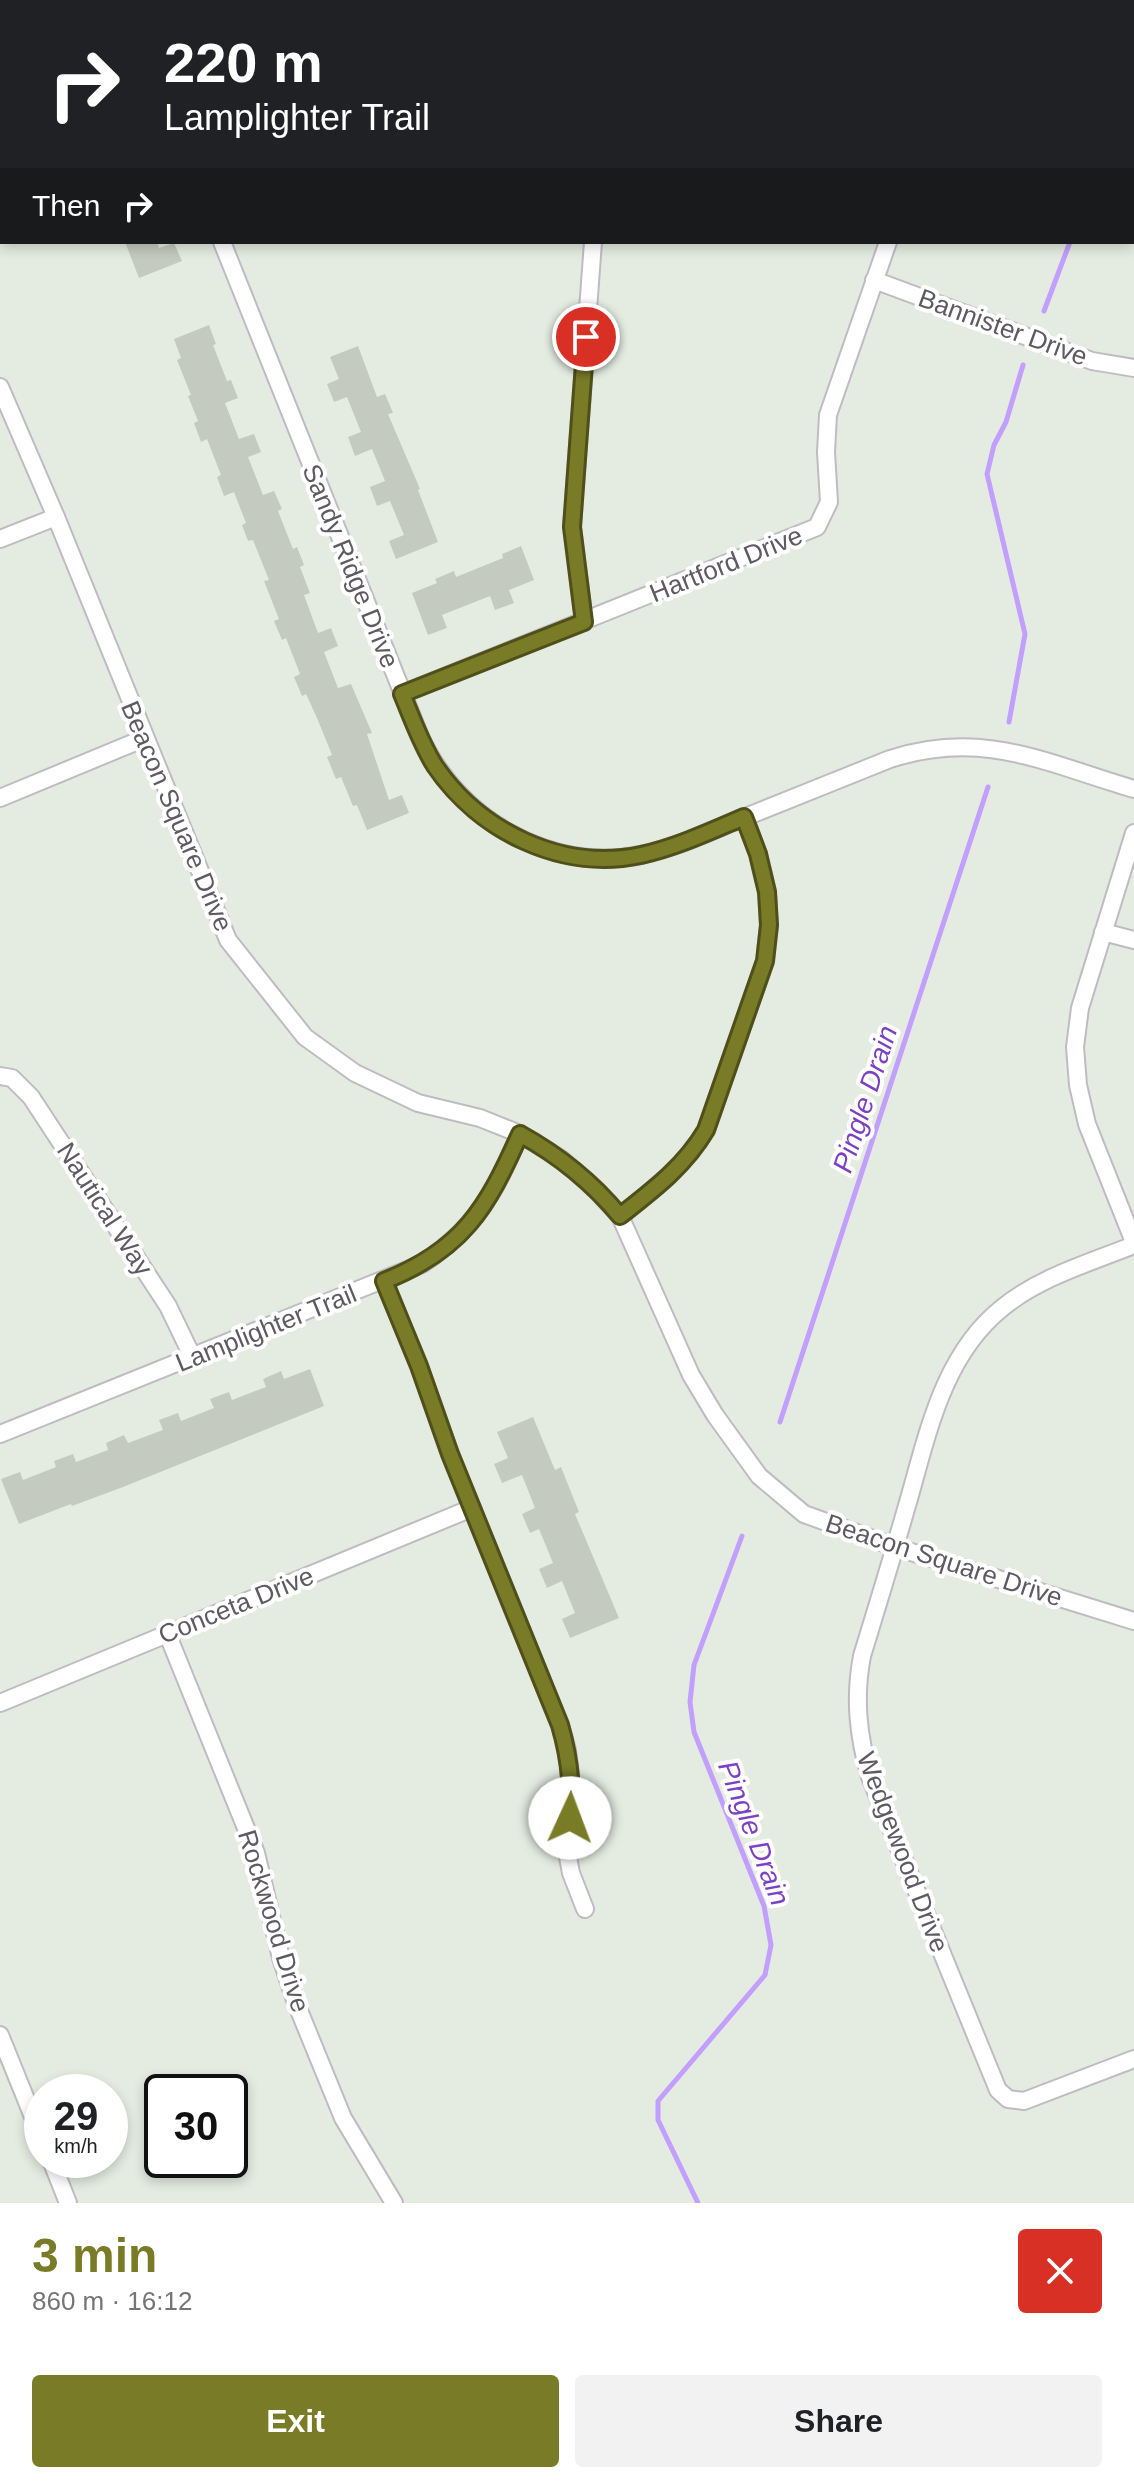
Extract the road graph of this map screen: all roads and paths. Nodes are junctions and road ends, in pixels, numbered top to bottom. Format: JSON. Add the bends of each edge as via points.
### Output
{"nodes":[{"id":1,"x":223,"y":244,"type":"edge"},
{"id":2,"x":593,"y":244,"type":"edge"},
{"id":3,"x":887,"y":244,"type":"edge"},
{"id":4,"x":874,"y":280,"type":"junction"},
{"id":5,"x":1134,"y":368,"type":"edge"},
{"id":6,"x":0,"y":387,"type":"edge"},
{"id":7,"x":56,"y":517,"type":"junction"},
{"id":8,"x":0,"y":539,"type":"edge"},
{"id":9,"x":584,"y":622,"type":"junction"},
{"id":10,"x":402,"y":694,"type":"junction"},
{"id":11,"x":145,"y":738,"type":"junction"},
{"id":12,"x":1134,"y":789,"type":"edge"},
{"id":13,"x":0,"y":798,"type":"edge"},
{"id":14,"x":744,"y":817,"type":"junction"},
{"id":15,"x":1134,"y":833,"type":"edge"},
{"id":16,"x":1103,"y":932,"type":"junction"},
{"id":17,"x":1134,"y":940,"type":"edge"},
{"id":18,"x":0,"y":1076,"type":"edge"},
{"id":19,"x":520,"y":1134,"type":"junction"},
{"id":20,"x":620,"y":1216,"type":"junction"},
{"id":21,"x":1134,"y":1244,"type":"edge"},
{"id":22,"x":384,"y":1281,"type":"junction"},
{"id":23,"x":193,"y":1358,"type":"junction"},
{"id":24,"x":0,"y":1434,"type":"edge"},
{"id":25,"x":472,"y":1508,"type":"junction"},
{"id":26,"x":895,"y":1547,"type":"junction"},
{"id":27,"x":1134,"y":1621,"type":"edge"},
{"id":28,"x":167,"y":1633,"type":"junction"},
{"id":29,"x":0,"y":1703,"type":"edge"},
{"id":30,"x":585,"y":1909,"type":"dead end"},
{"id":31,"x":0,"y":2035,"type":"edge"},
{"id":32,"x":1134,"y":2059,"type":"edge"},
{"id":33,"x":24,"y":2094,"type":"edge"},
{"id":34,"x":58,"y":2178,"type":"edge"},
{"id":35,"x":68,"y":2203,"type":"edge"},
{"id":36,"x":394,"y":2203,"type":"edge"}],
"edges":[{"from":1,"to":10,"type":"street","name":"Sandy Ridge Drive"},
{"from":2,"to":9,"type":"street","via":[[572,527]]},
{"from":3,"to":4,"type":"street","name":"Hartford Drive"},
{"from":4,"to":5,"type":"street","name":"Bannister Drive","via":[[1092,361]]},
{"from":4,"to":9,"type":"street","name":"Hartford Drive","via":[[828,415],[829,502],[817,527]]},
{"from":6,"to":7,"type":"street","name":"Beacon Square Drive"},
{"from":7,"to":8,"type":"street"},
{"from":7,"to":11,"type":"street","name":"Beacon Square Drive"},
{"from":9,"to":10,"type":"street","name":"Hartford Drive"},
{"from":10,"to":14,"type":"street","name":"Sandy Ridge Drive","via":[[432,760],[458,794],[493,824],[532,845],[571,855],[639,855]]},
{"from":11,"to":13,"type":"street"},
{"from":11,"to":19,"type":"street","name":"Beacon Square Drive","via":[[228,940],[305,1037],[355,1073],[418,1103]]},
{"from":12,"to":14,"type":"street","name":"Sandy Ridge Drive","via":[[1011,751],[957,746],[911,752]]},
{"from":14,"to":20,"type":"street","via":[[767,892],[765,961],[697,1146],[666,1181]]},
{"from":15,"to":16,"type":"street"},
{"from":16,"to":17,"type":"street"},
{"from":16,"to":21,"type":"street","via":[[1080,1008],[1077,1076],[1087,1124]]},
{"from":18,"to":23,"type":"street","name":"Nautical Way","via":[[12,1078],[31,1097],[168,1306]]},
{"from":19,"to":20,"type":"street","name":"Beacon Square Drive","via":[[580,1175]]},
{"from":19,"to":22,"type":"street","name":"Lamplighter Trail","via":[[497,1185],[466,1229],[422,1264]]},
{"from":20,"to":26,"type":"street","name":"Beacon Square Drive","via":[[691,1375],[759,1476],[804,1514]]},
{"from":21,"to":26,"type":"street","name":"Wedgewood Drive","via":[[1018,1296],[970,1341],[934,1416]]},
{"from":22,"to":23,"type":"street","name":"Lamplighter Trail"},
{"from":22,"to":25,"type":"street"},
{"from":23,"to":24,"type":"street","name":"Lamplighter Trail"},
{"from":25,"to":28,"type":"street","name":"Conceta Drive"},
{"from":25,"to":30,"type":"street","via":[[567,1750],[572,1792],[568,1857]]},
{"from":26,"to":27,"type":"street","name":"Beacon Square Drive"},
{"from":26,"to":32,"type":"street","name":"Wedgewood Drive","via":[[858,1676],[859,1736],[870,1777],[998,2090],[1008,2099],[1033,2099]]},
{"from":28,"to":29,"type":"street","name":"Conceta Drive"},
{"from":28,"to":36,"type":"street","name":"Rockwood Drive","via":[[256,1853],[296,2003],[343,2118]]},
{"from":31,"to":33,"type":"street"},
{"from":34,"to":35,"type":"street"}]}
